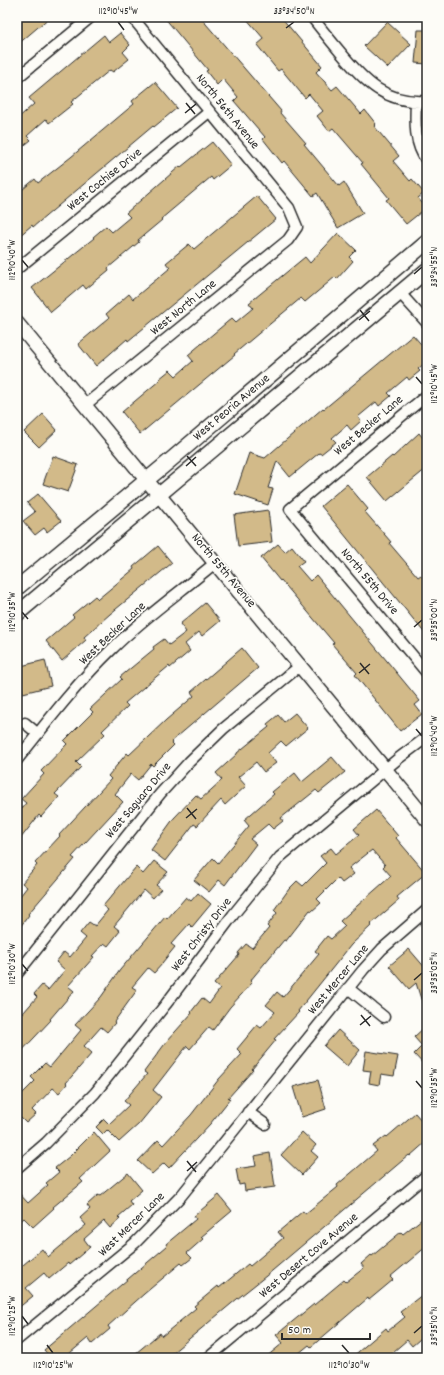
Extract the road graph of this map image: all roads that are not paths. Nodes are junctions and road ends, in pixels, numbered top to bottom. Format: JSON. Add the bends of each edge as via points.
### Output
{"nodes":[{"id":1,"x":90,"y":17,"type":"edge"},
{"id":2,"x":132,"y":17,"type":"edge"},
{"id":3,"x":312,"y":17,"type":"edge"},
{"id":4,"x":17,"y":78,"type":"edge"},
{"id":5,"x":427,"y":101,"type":"edge"},
{"id":6,"x":416,"y":102,"type":"junction"},
{"id":7,"x":209,"y":112,"type":"junction"},
{"id":8,"x":427,"y":161,"type":"edge"},
{"id":9,"x":297,"y":227,"type":"joint"},
{"id":10,"x":427,"y":242,"type":"edge"},
{"id":11,"x":17,"y":269,"type":"edge"},
{"id":12,"x":427,"y":270,"type":"edge"},
{"id":13,"x":400,"y":293,"type":"junction"},
{"id":14,"x":17,"y":323,"type":"edge"},
{"id":15,"x":427,"y":323,"type":"edge"},
{"id":16,"x":427,"y":394,"type":"edge"},
{"id":17,"x":85,"y":405,"type":"junction"},
{"id":18,"x":147,"y":480,"type":"junction"},
{"id":19,"x":160,"y":494,"type":"junction"},
{"id":20,"x":290,"y":509,"type":"joint"},
{"id":21,"x":216,"y":562,"type":"junction"},
{"id":22,"x":17,"y":588,"type":"edge"},
{"id":23,"x":17,"y":614,"type":"edge"},
{"id":24,"x":301,"y":665,"type":"junction"},
{"id":25,"x":427,"y":672,"type":"edge"},
{"id":26,"x":25,"y":723,"type":"dead end"},
{"id":27,"x":38,"y":734,"type":"junction"},
{"id":28,"x":427,"y":737,"type":"edge"},
{"id":29,"x":17,"y":760,"type":"edge"},
{"id":30,"x":386,"y":769,"type":"junction"},
{"id":31,"x":427,"y":820,"type":"edge"},
{"id":32,"x":427,"y":910,"type":"edge"},
{"id":33,"x":17,"y":974,"type":"edge"},
{"id":34,"x":348,"y":988,"type":"junction"},
{"id":35,"x":384,"y":1017,"type":"dead end"},
{"id":36,"x":248,"y":1112,"type":"junction"},
{"id":37,"x":265,"y":1124,"type":"dead end"},
{"id":38,"x":17,"y":1168,"type":"edge"},
{"id":39,"x":427,"y":1174,"type":"edge"},
{"id":40,"x":17,"y":1340,"type":"edge"},
{"id":41,"x":208,"y":1358,"type":"edge"}],
"edges":[{"from":1,"to":4,"type":"street"},
{"from":2,"to":7,"type":"street","name":"North 56th Avenue"},
{"from":3,"to":6,"type":"street","via":[[368,83],[400,100]]},
{"from":5,"to":6,"type":"street"},
{"from":6,"to":8,"type":"street","via":[[418,142]]},
{"from":7,"to":9,"type":"street","name":"North 56th Avenue","via":[[289,208]]},
{"from":7,"to":11,"type":"street","name":"West Cochise Drive"},
{"from":9,"to":17,"type":"street","name":"West North Lane","via":[[288,240]]},
{"from":10,"to":18,"type":"main road","name":"West Peoria Avenue"},
{"from":12,"to":13,"type":"main road","name":"West Peoria Avenue"},
{"from":13,"to":15,"type":"street"},
{"from":13,"to":19,"type":"main road","name":"West Peoria Avenue"},
{"from":14,"to":17,"type":"street","name":"North 55th Avenue"},
{"from":16,"to":20,"type":"street","name":"West Becker Lane"},
{"from":17,"to":18,"type":"street","name":"North 55th Avenue"},
{"from":18,"to":19,"type":"street","name":"North 55th Avenue"},
{"from":18,"to":22,"type":"main road","name":"West Peoria Avenue"},
{"from":19,"to":21,"type":"street","name":"North 55th Avenue"},
{"from":19,"to":23,"type":"main road","name":"West Peoria Avenue"},
{"from":20,"to":25,"type":"street","name":"North 55th Drive"},
{"from":21,"to":24,"type":"street","name":"North 55th Avenue"},
{"from":21,"to":27,"type":"street","name":"West Becker Lane","via":[[113,648]]},
{"from":24,"to":30,"type":"street","name":"North 55th Avenue"},
{"from":24,"to":33,"type":"street","name":"West Saguaro Drive","via":[[223,729],[189,762],[155,800]]},
{"from":26,"to":27,"type":"street"},
{"from":27,"to":29,"type":"street","name":"West Becker Lane"},
{"from":28,"to":30,"type":"street","name":"West Christy Drive"},
{"from":30,"to":31,"type":"street","name":"North 55th Avenue"},
{"from":30,"to":38,"type":"street","name":"West Christy Drive","via":[[280,857],[95,1093],[46,1143]]},
{"from":32,"to":34,"type":"street","name":"West Mercer Lane","via":[[382,949]]},
{"from":34,"to":35,"type":"street"},
{"from":34,"to":36,"type":"street","name":"West Mercer Lane"},
{"from":36,"to":37,"type":"street"},
{"from":36,"to":40,"type":"street","name":"West Mercer Lane","via":[[181,1196],[135,1243]]},
{"from":39,"to":41,"type":"street","name":"West Desert Cove Avenue"}]}
